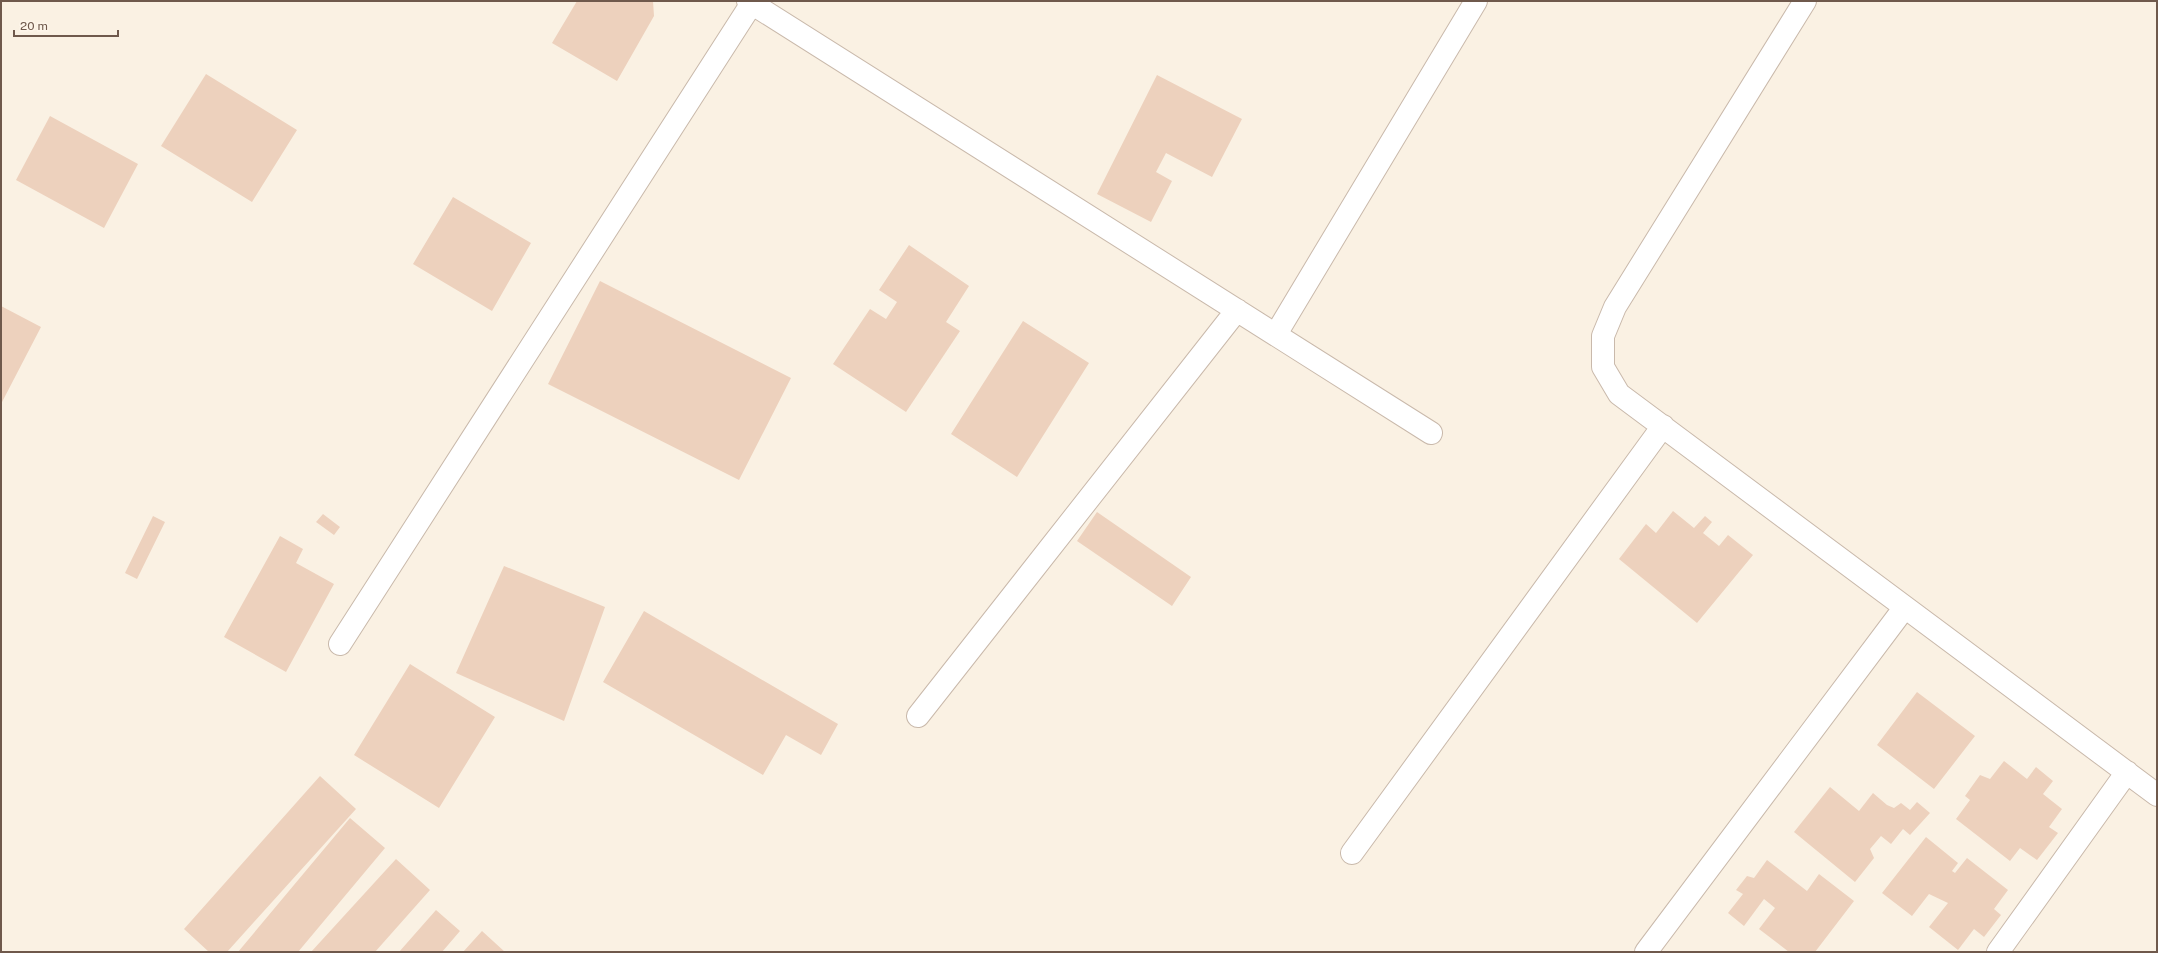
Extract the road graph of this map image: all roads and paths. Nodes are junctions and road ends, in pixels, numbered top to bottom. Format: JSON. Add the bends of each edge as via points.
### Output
{"nodes":[{"id":1,"x":1476,"y":1,"type":"edge"},
{"id":2,"x":1805,"y":1,"type":"edge"},
{"id":3,"x":750,"y":2,"type":"edge"},
{"id":4,"x":1237,"y":310,"type":"junction"},
{"id":5,"x":1276,"y":334,"type":"junction"},
{"id":6,"x":1663,"y":426,"type":"junction"},
{"id":7,"x":1431,"y":432,"type":"dead end"},
{"id":8,"x":1905,"y":607,"type":"junction"},
{"id":9,"x":340,"y":644,"type":"dead end"},
{"id":10,"x":918,"y":716,"type":"dead end"},
{"id":11,"x":2127,"y":772,"type":"junction"},
{"id":12,"x":2157,"y":795,"type":"edge"},
{"id":13,"x":1352,"y":853,"type":"dead end"},
{"id":14,"x":1646,"y":952,"type":"edge"},
{"id":15,"x":1998,"y":952,"type":"edge"}],
"edges":[{"from":1,"to":5,"type":"street"},
{"from":2,"to":6,"type":"street","via":[[1615,307],[1603,336],[1603,368],[1619,394]]},
{"from":3,"to":4,"type":"street"},
{"from":3,"to":9,"type":"street"},
{"from":4,"to":5,"type":"street"},
{"from":4,"to":10,"type":"street"},
{"from":5,"to":7,"type":"street"},
{"from":6,"to":8,"type":"street"},
{"from":6,"to":13,"type":"street"},
{"from":8,"to":11,"type":"street"},
{"from":8,"to":14,"type":"street"},
{"from":11,"to":12,"type":"street"},
{"from":11,"to":15,"type":"street"}]}
